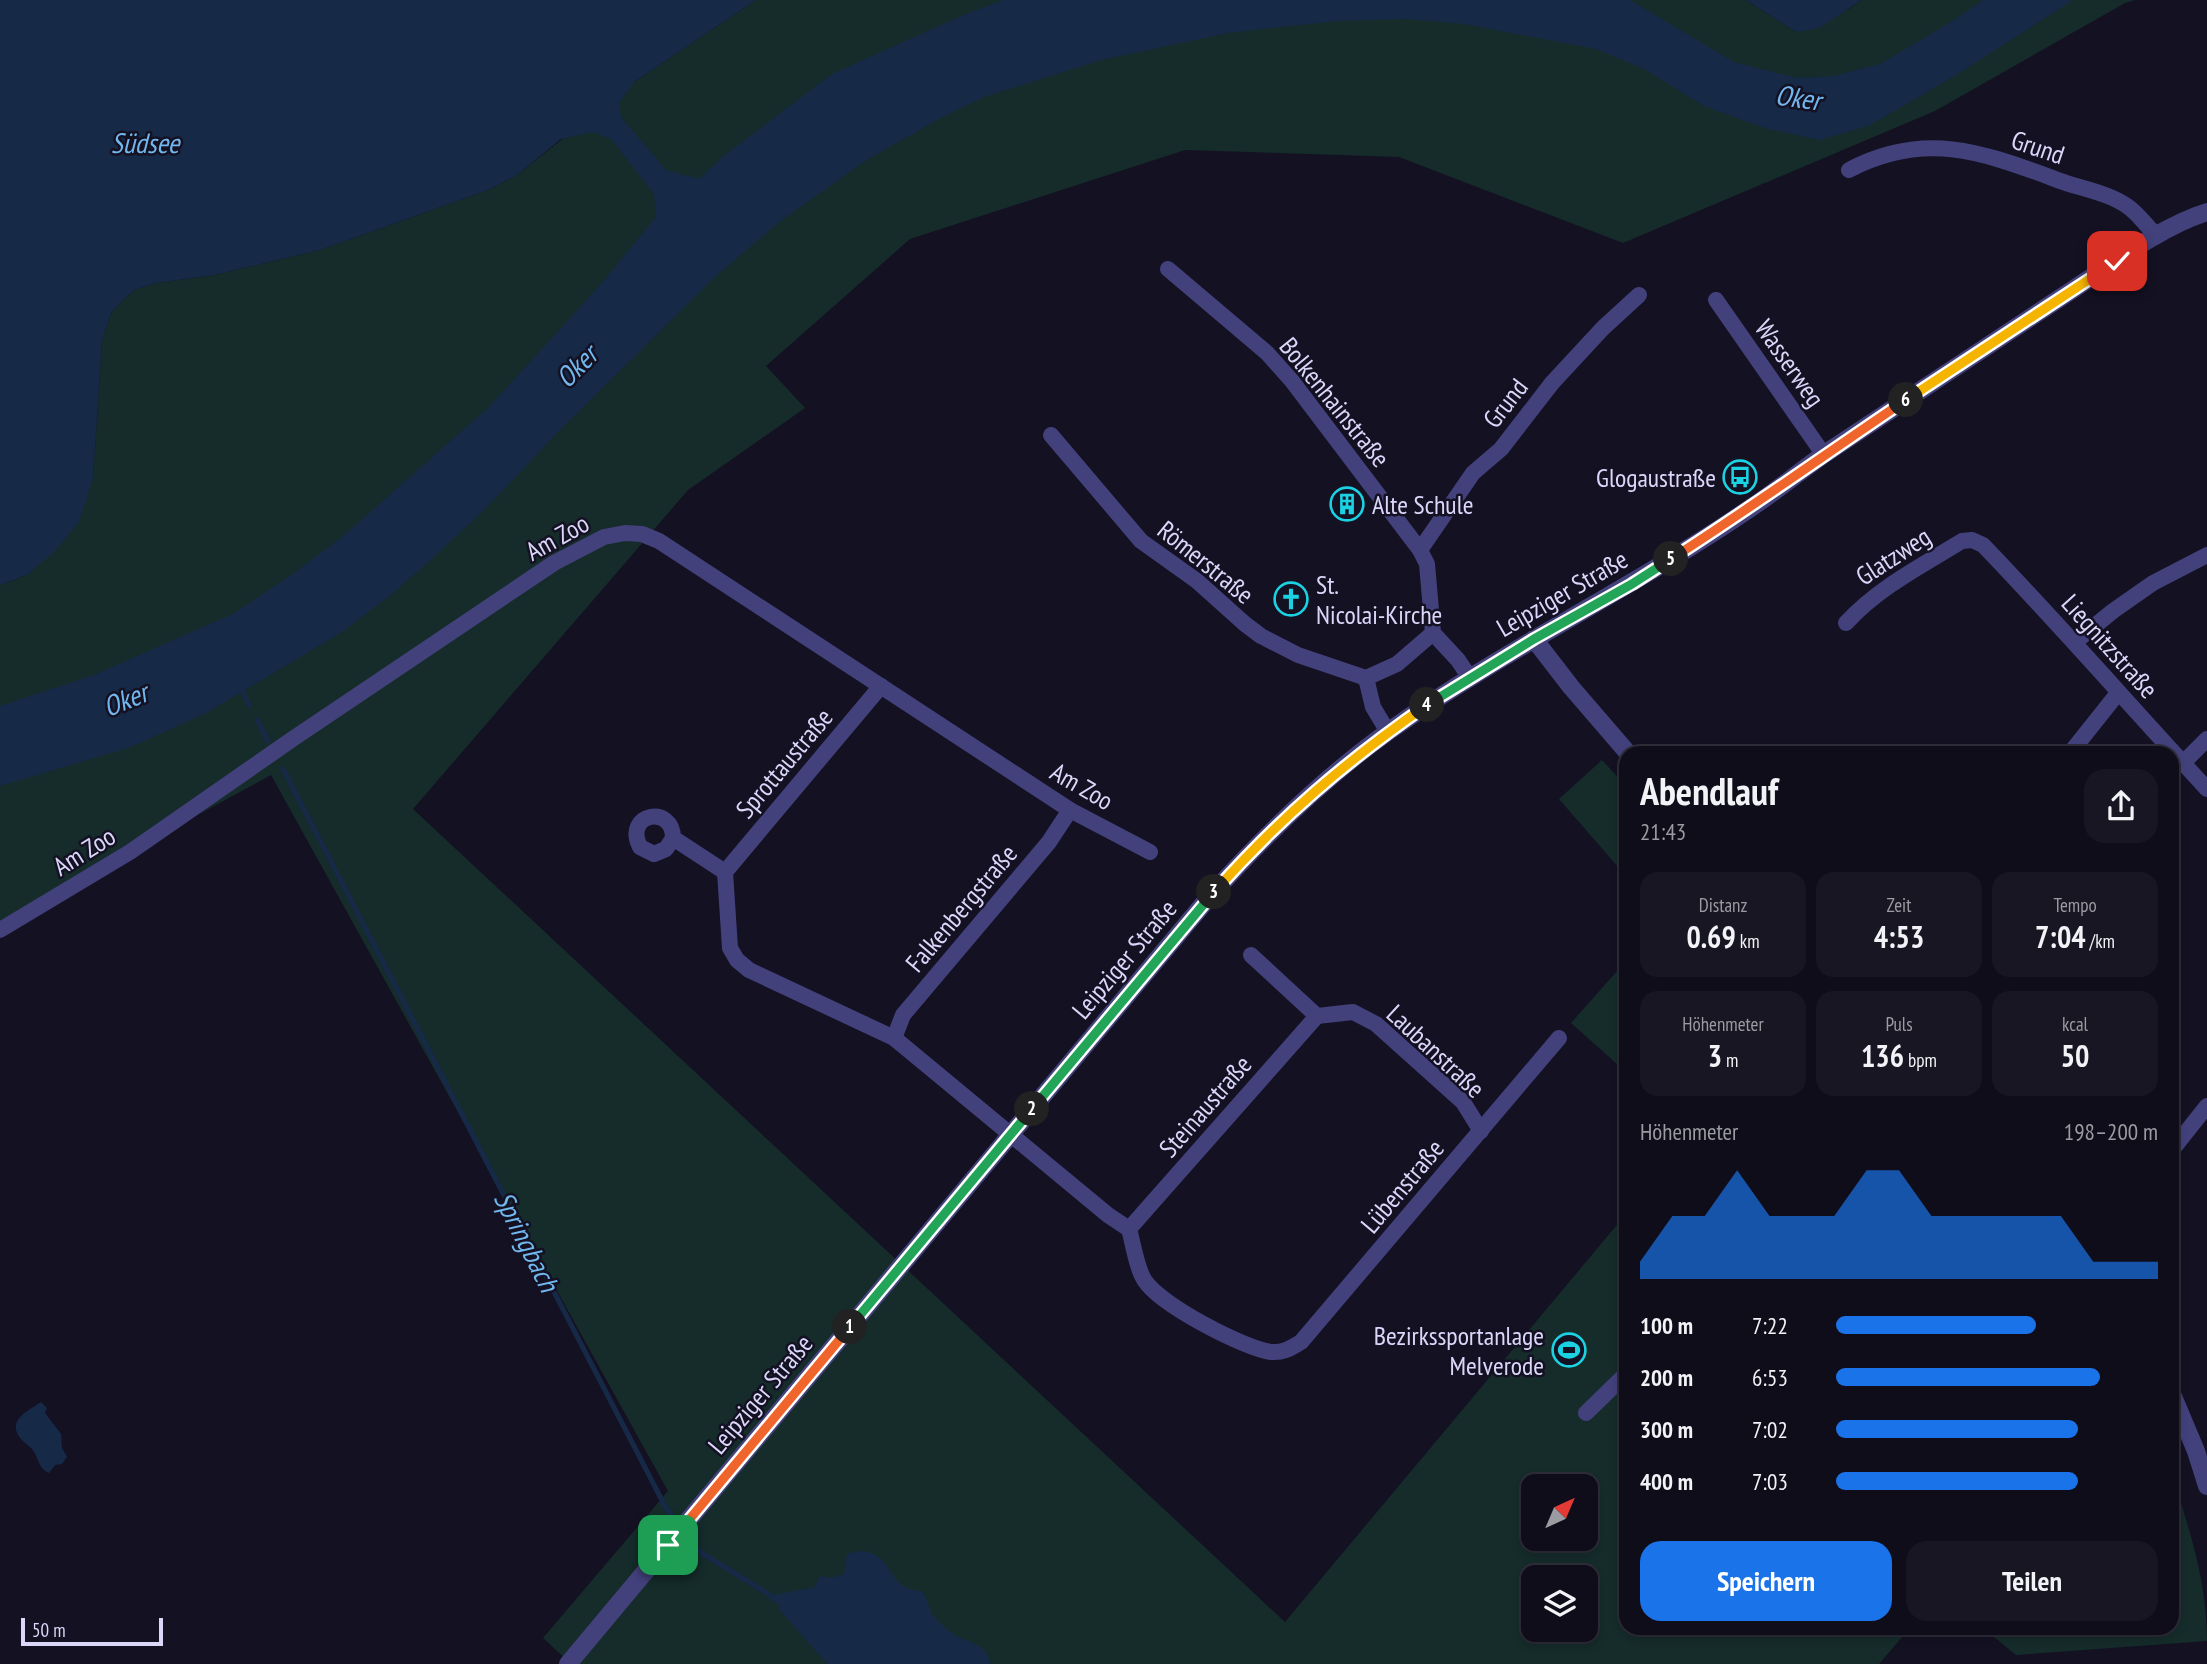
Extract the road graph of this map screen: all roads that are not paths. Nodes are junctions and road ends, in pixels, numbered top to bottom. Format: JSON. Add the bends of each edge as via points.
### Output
{"nodes":[{"id":1,"x":1849,"y":170,"type":"dead end"},
{"id":2,"x":2205,"y":214,"type":"edge"},
{"id":3,"x":2157,"y":236,"type":"junction"},
{"id":4,"x":1168,"y":269,"type":"dead end"},
{"id":5,"x":1639,"y":295,"type":"dead end"},
{"id":6,"x":1716,"y":300,"type":"dead end"},
{"id":7,"x":1051,"y":435,"type":"dead end"},
{"id":8,"x":1824,"y":455,"type":"junction"},
{"id":9,"x":1972,"y":540,"type":"joint"},
{"id":10,"x":1420,"y":550,"type":"junction"},
{"id":11,"x":2207,"y":555,"type":"edge"},
{"id":12,"x":1846,"y":623,"type":"dead end"},
{"id":13,"x":1433,"y":633,"type":"junction"},
{"id":14,"x":1534,"y":639,"type":"junction"},
{"id":15,"x":2076,"y":642,"type":"junction"},
{"id":16,"x":1366,"y":678,"type":"junction"},
{"id":17,"x":1470,"y":678,"type":"junction"},
{"id":18,"x":881,"y":686,"type":"junction"},
{"id":19,"x":2118,"y":693,"type":"junction"},
{"id":20,"x":1388,"y":732,"type":"junction"},
{"id":21,"x":2207,"y":739,"type":"edge"},
{"id":22,"x":1623,"y":746,"type":"edge"},
{"id":23,"x":2076,"y":746,"type":"edge"},
{"id":24,"x":2167,"y":746,"type":"edge"},
{"id":25,"x":2179,"y":760,"type":"edge"},
{"id":26,"x":2183,"y":764,"type":"junction"},
{"id":27,"x":2207,"y":789,"type":"edge"},
{"id":28,"x":1070,"y":810,"type":"junction"},
{"id":29,"x":673,"y":838,"type":"dead end"},
{"id":30,"x":1150,"y":852,"type":"dead end"},
{"id":31,"x":725,"y":872,"type":"junction"},
{"id":32,"x":0,"y":930,"type":"edge"},
{"id":33,"x":1251,"y":955,"type":"dead end"},
{"id":34,"x":1317,"y":1016,"type":"junction"},
{"id":35,"x":894,"y":1038,"type":"junction"},
{"id":36,"x":1559,"y":1038,"type":"dead end"},
{"id":37,"x":2207,"y":1106,"type":"edge"},
{"id":38,"x":1481,"y":1130,"type":"junction"},
{"id":39,"x":1011,"y":1134,"type":"junction"},
{"id":40,"x":2179,"y":1141,"type":"edge"},
{"id":41,"x":1129,"y":1229,"type":"junction"},
{"id":42,"x":1619,"y":1381,"type":"edge"},
{"id":43,"x":2179,"y":1411,"type":"edge"},
{"id":44,"x":1586,"y":1413,"type":"dead end"},
{"id":45,"x":2207,"y":1486,"type":"edge"},
{"id":46,"x":568,"y":1664,"type":"edge"}],
"edges":[{"from":1,"to":3,"type":"street","name":"Grund","via":[[1917,148],[1973,151],[2126,205]]},
{"from":2,"to":3,"type":"street","name":"Leipziger Straße"},
{"from":3,"to":8,"type":"street","name":"Leipziger Straße"},
{"from":4,"to":10,"type":"street","name":"Bolkenhainstraße","via":[[1266,353]]},
{"from":5,"to":10,"type":"street","name":"Grund","via":[[1552,383],[1501,449],[1473,473]]},
{"from":6,"to":8,"type":"street","name":"Wasserweg"},
{"from":7,"to":16,"type":"street","name":"Römerstraße","via":[[1141,541],[1197,581],[1245,624],[1298,655]]},
{"from":8,"to":14,"type":"street","name":"Leipziger Straße","via":[[1753,507],[1632,584]]},
{"from":9,"to":12,"type":"street","name":"Glatzweg","via":[[1962,541],[1889,586]]},
{"from":9,"to":15,"type":"street","name":"Liegnitzstraße","via":[[1983,545]]},
{"from":10,"to":13,"type":"street","via":[[1427,564]]},
{"from":11,"to":15,"type":"street","via":[[2153,583]]},
{"from":13,"to":16,"type":"street","via":[[1397,664]]},
{"from":13,"to":17,"type":"street"},
{"from":14,"to":17,"type":"street","name":"Leipziger Straße"},
{"from":14,"to":22,"type":"street"},
{"from":15,"to":19,"type":"street","name":"Liegnitzstraße"},
{"from":16,"to":20,"type":"street","via":[[1373,707]]},
{"from":17,"to":20,"type":"street","name":"Leipziger Straße"},
{"from":18,"to":28,"type":"street","name":"Am Zoo"},
{"from":18,"to":31,"type":"street","name":"Sprottaustraße"},
{"from":18,"to":32,"type":"street","name":"Am Zoo","via":[[659,541],[642,534],[604,537],[543,571],[130,852]]},
{"from":19,"to":23,"type":"street"},
{"from":19,"to":24,"type":"street","name":"Liegnitzstraße"},
{"from":20,"to":39,"type":"street","name":"Leipziger Straße","via":[[1326,780],[1247,855]]},
{"from":21,"to":26,"type":"street"},
{"from":25,"to":26,"type":"street","name":"Liegnitzstraße"},
{"from":26,"to":27,"type":"street","name":"Liegnitzstraße"},
{"from":28,"to":30,"type":"street","name":"Am Zoo"},
{"from":28,"to":35,"type":"street","name":"Falkenbergstraße","via":[[1049,842],[903,1015]]},
{"from":29,"to":31,"type":"street"},
{"from":31,"to":35,"type":"street","via":[[730,948],[737,960],[749,970]]},
{"from":33,"to":34,"type":"street"},
{"from":34,"to":38,"type":"street","name":"Laubanstraße","via":[[1353,1012],[1376,1024],[1462,1102]]},
{"from":34,"to":41,"type":"street","name":"Steinaustraße"},
{"from":35,"to":39,"type":"street"},
{"from":36,"to":38,"type":"street","name":"Lübenstraße"},
{"from":37,"to":40,"type":"street"},
{"from":38,"to":41,"type":"street","name":"Lübenstraße","via":[[1301,1342],[1286,1351],[1250,1347],[1163,1300],[1144,1280]]},
{"from":39,"to":41,"type":"street"},
{"from":39,"to":46,"type":"street","name":"Leipziger Straße"},
{"from":42,"to":44,"type":"street"},
{"from":43,"to":45,"type":"street"}]}
